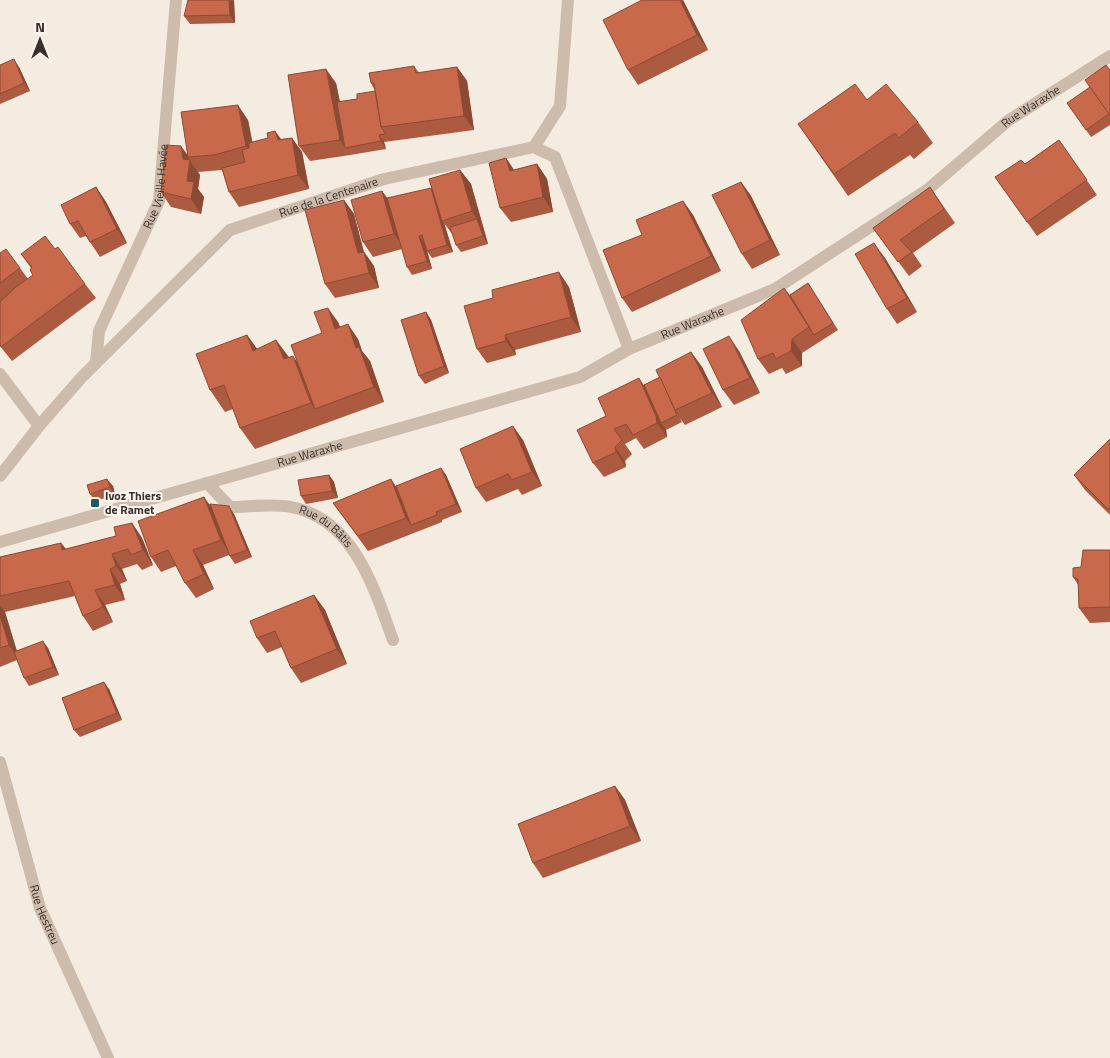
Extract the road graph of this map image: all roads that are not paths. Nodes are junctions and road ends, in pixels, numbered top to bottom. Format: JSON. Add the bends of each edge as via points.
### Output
{"nodes":[{"id":1,"x":176,"y":0,"type":"edge"},
{"id":2,"x":568,"y":0,"type":"edge"},
{"id":3,"x":1110,"y":56,"type":"edge"},
{"id":4,"x":534,"y":147,"type":"junction"},
{"id":5,"x":629,"y":349,"type":"junction"},
{"id":6,"x":96,"y":363,"type":"junction"},
{"id":7,"x":0,"y":374,"type":"edge"},
{"id":8,"x":39,"y":426,"type":"junction"},
{"id":9,"x":0,"y":476,"type":"edge"},
{"id":10,"x":207,"y":482,"type":"junction"},
{"id":11,"x":0,"y":542,"type":"edge"},
{"id":12,"x":393,"y":640,"type":"dead end"},
{"id":13,"x":0,"y":762,"type":"edge"},
{"id":14,"x":108,"y":1058,"type":"edge"}],
"edges":[{"from":1,"to":6,"type":"street","name":"Rue Vieille Havée","via":[[159,201],[99,331]]},
{"from":2,"to":4,"type":"street","via":[[560,106]]},
{"from":3,"to":5,"type":"street","name":"Rue Waraxhe","via":[[1009,120],[927,190],[775,289]]},
{"from":4,"to":5,"type":"street","via":[[555,157]]},
{"from":4,"to":6,"type":"street","name":"Rue de la Centenaire","via":[[384,179],[230,230]]},
{"from":5,"to":10,"type":"street","name":"Rue Waraxhe","via":[[580,377]]},
{"from":6,"to":8,"type":"street","name":"Rue de la Centenaire"},
{"from":7,"to":8,"type":"street"},
{"from":8,"to":9,"type":"street","name":"Rue de la Centenaire"},
{"from":10,"to":11,"type":"street","name":"Rue Waraxhe"},
{"from":10,"to":12,"type":"street","name":"Rue du Bâtis","via":[[230,507],[291,507],[323,517],[348,542],[371,581]]},
{"from":13,"to":14,"type":"street","name":"Rue Hestreu","via":[[40,908]]}]}
